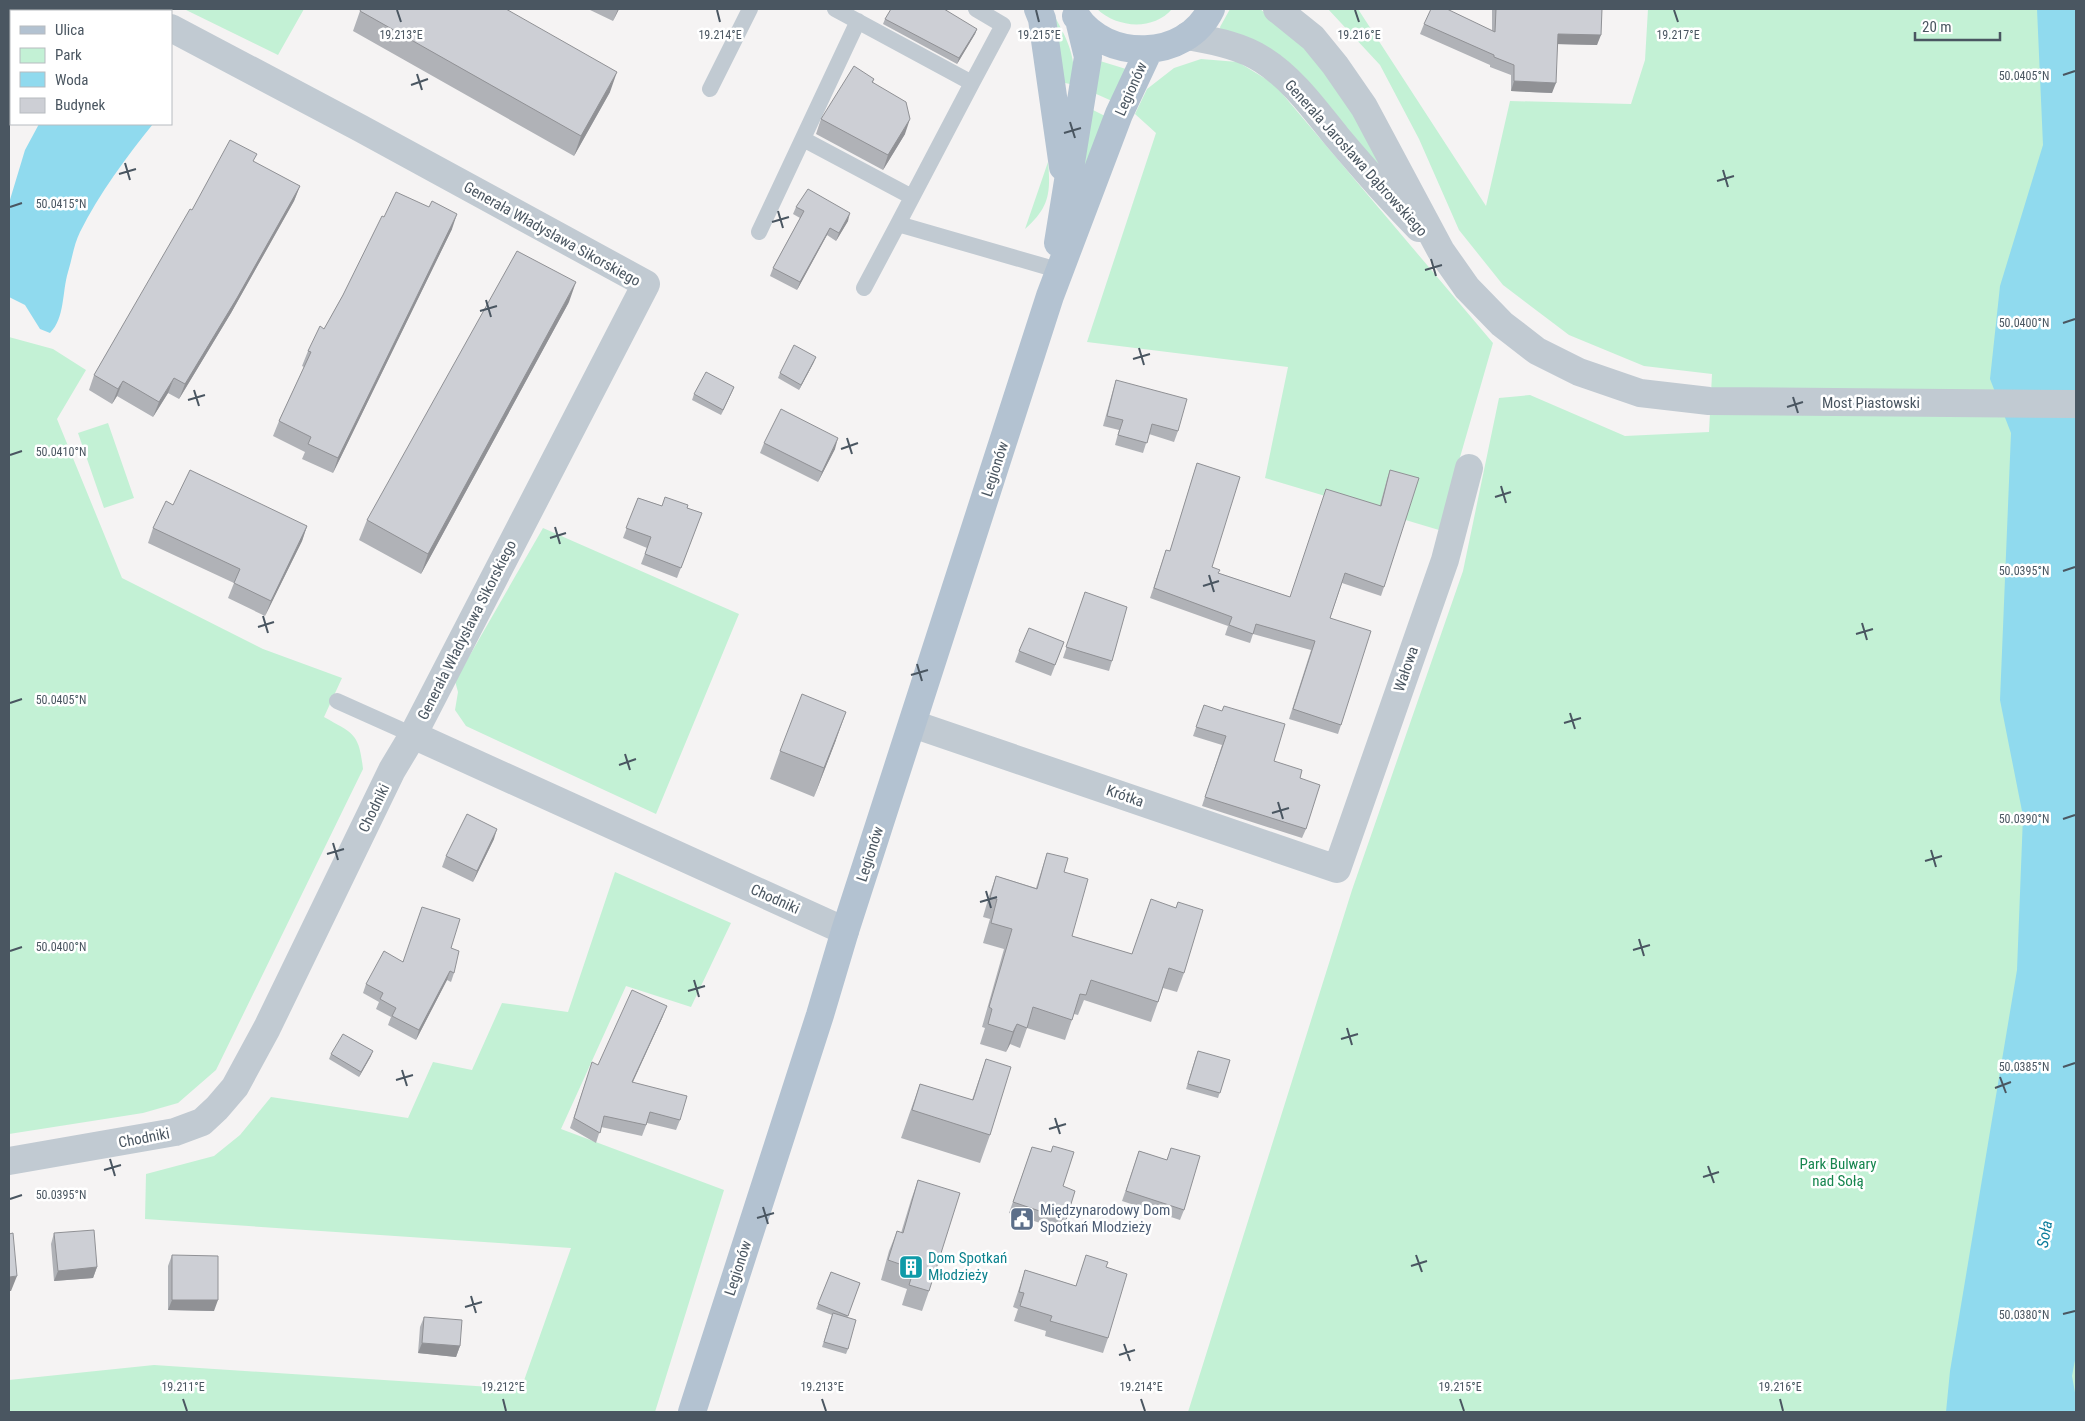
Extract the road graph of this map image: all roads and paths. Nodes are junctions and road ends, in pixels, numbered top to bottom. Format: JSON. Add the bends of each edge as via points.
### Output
{"nodes":[{"id":1,"x":750,"y":9,"type":"edge"},
{"id":2,"x":835,"y":9,"type":"edge"},
{"id":3,"x":976,"y":9,"type":"edge"},
{"id":4,"x":1038,"y":9,"type":"edge"},
{"id":5,"x":1211,"y":9,"type":"edge"},
{"id":6,"x":1277,"y":9,"type":"edge"},
{"id":7,"x":1076,"y":16,"type":"edge"},
{"id":8,"x":858,"y":21,"type":"junction"},
{"id":9,"x":172,"y":29,"type":"edge"},
{"id":10,"x":1187,"y":36,"type":"junction"},
{"id":11,"x":1149,"y":50,"type":"junction"},
{"id":12,"x":972,"y":83,"type":"junction"},
{"id":13,"x":710,"y":89,"type":"dead end"},
{"id":14,"x":803,"y":139,"type":"junction"},
{"id":15,"x":1066,"y":186,"type":"junction"},
{"id":16,"x":912,"y":197,"type":"junction"},
{"id":17,"x":898,"y":224,"type":"junction"},
{"id":18,"x":759,"y":232,"type":"dead end"},
{"id":19,"x":1441,"y":251,"type":"junction"},
{"id":20,"x":1054,"y":269,"type":"junction"},
{"id":21,"x":864,"y":288,"type":"dead end"},
{"id":22,"x":1050,"y":296,"type":"junction"},
{"id":23,"x":1579,"y":372,"type":"joint"},
{"id":24,"x":2076,"y":404,"type":"edge"},
{"id":25,"x":1469,"y":468,"type":"dead end"},
{"id":26,"x":337,"y":701,"type":"dead end"},
{"id":27,"x":913,"y":724,"type":"junction"},
{"id":28,"x":413,"y":735,"type":"junction"},
{"id":29,"x":1337,"y":869,"type":"joint"},
{"id":30,"x":845,"y":932,"type":"junction"},
{"id":31,"x":9,"y":1161,"type":"edge"},
{"id":32,"x":692,"y":1412,"type":"edge"}],
"edges":[{"from":1,"to":13,"type":"lane"},
{"from":2,"to":8,"type":"lane"},
{"from":3,"to":12,"type":"lane","via":[[1003,25]]},
{"from":4,"to":15,"type":"main road"},
{"from":5,"to":10,"type":"main road"},
{"from":6,"to":19,"type":"street","name":"Generała Jarosława Dąbrowskiego","via":[[1313,38],[1364,107]]},
{"from":7,"to":11,"type":"main road","via":[[1096,37],[1114,46]]},
{"from":7,"to":15,"type":"main road","name":"Legionów","via":[[1088,58]]},
{"from":8,"to":12,"type":"lane"},
{"from":8,"to":14,"type":"lane"},
{"from":9,"to":28,"type":"street","name":"Generała Władysława Sikorskiego","via":[[646,284]]},
{"from":10,"to":11,"type":"main road","via":[[1174,44]]},
{"from":10,"to":19,"type":"street","name":"Generała Jarosława Dąbrowskiego","via":[[1232,45],[1263,60],[1289,80],[1379,188]]},
{"from":11,"to":22,"type":"main road","name":"Legionów","via":[[1119,114]]},
{"from":12,"to":16,"type":"lane"},
{"from":14,"to":16,"type":"lane"},
{"from":14,"to":18,"type":"lane"},
{"from":15,"to":20,"type":"main road","name":"Legionów"},
{"from":16,"to":17,"type":"lane"},
{"from":17,"to":20,"type":"lane"},
{"from":17,"to":21,"type":"lane"},
{"from":19,"to":23,"type":"street","name":"Generała Jarosława Dąbrowskiego","via":[[1467,288],[1502,324],[1537,350]]},
{"from":20,"to":22,"type":"main road","name":"Legionów"},
{"from":22,"to":27,"type":"main road","name":"Legionów"},
{"from":23,"to":24,"type":"street","name":"Most Piastowski","via":[[1640,393],[1709,402]]},
{"from":25,"to":29,"type":"street","name":"Wałowa","via":[[1445,560]]},
{"from":26,"to":28,"type":"lane"},
{"from":27,"to":29,"type":"street","name":"Krótka"},
{"from":27,"to":30,"type":"main road","name":"Legionów"},
{"from":28,"to":30,"type":"street","name":"Chodniki"},
{"from":28,"to":31,"type":"street","name":"Chodniki","via":[[392,770],[267,1028],[236,1087],[218,1108],[202,1122],[175,1132]]},
{"from":30,"to":32,"type":"main road","name":"Legionów"}]}
